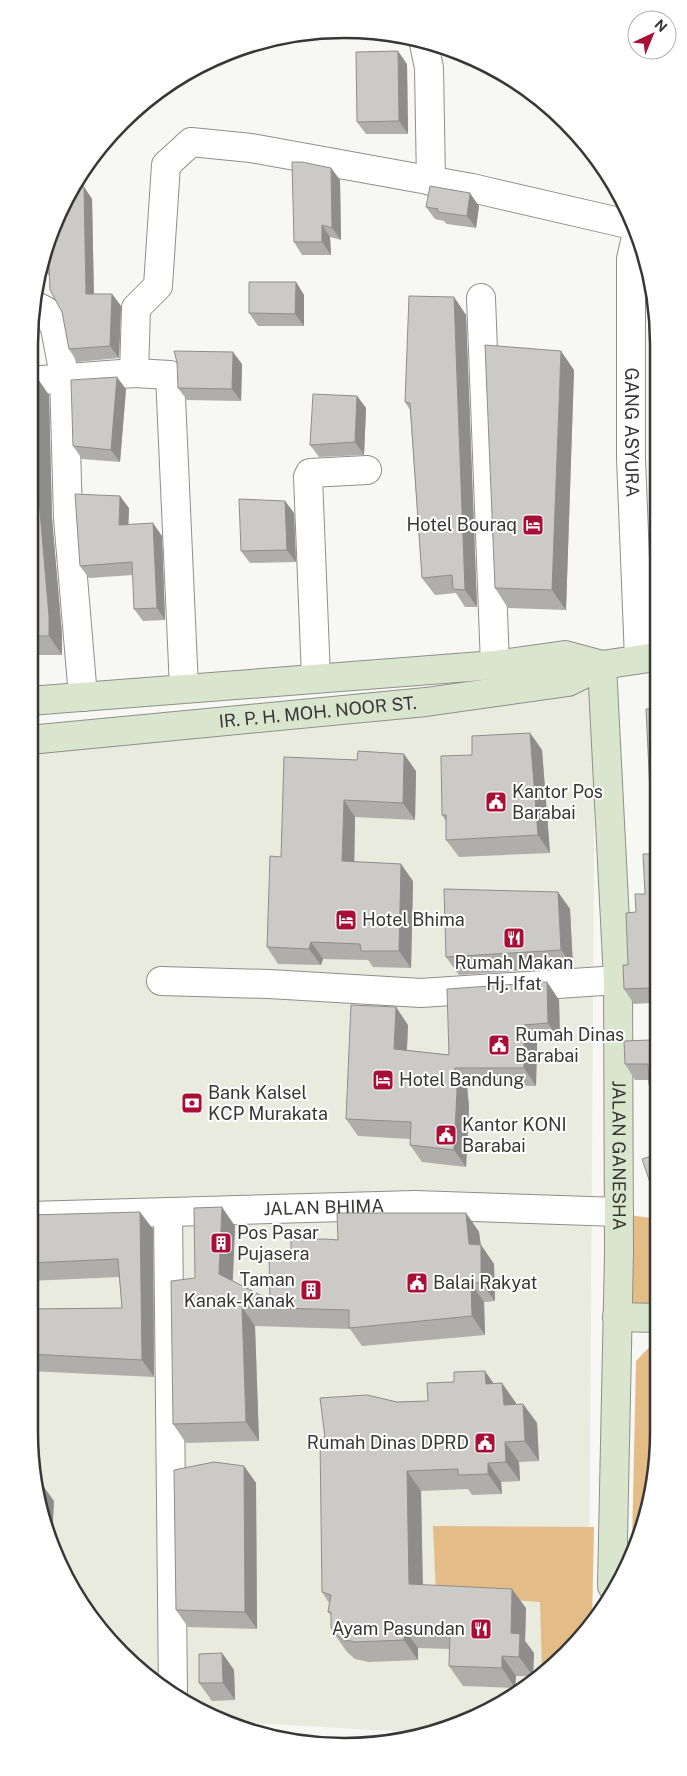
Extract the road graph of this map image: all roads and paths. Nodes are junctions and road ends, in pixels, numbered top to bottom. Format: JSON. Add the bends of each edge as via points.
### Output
{"nodes":[{"id":1,"x":424,"y":48,"type":"edge"},
{"id":2,"x":431,"y":181,"type":"junction"},
{"id":3,"x":625,"y":223,"type":"edge"},
{"id":4,"x":634,"y":247,"type":"edge"},
{"id":5,"x":641,"y":286,"type":"edge"},
{"id":6,"x":481,"y":298,"type":"dead end"},
{"id":7,"x":40,"y":308,"type":"edge"},
{"id":8,"x":134,"y":373,"type":"junction"},
{"id":9,"x":64,"y":380,"type":"junction"},
{"id":10,"x":38,"y":381,"type":"edge"},
{"id":11,"x":367,"y":470,"type":"dead end"},
{"id":12,"x":648,"y":658,"type":"edge"},
{"id":13,"x":494,"y":664,"type":"junction"},
{"id":14,"x":602,"y":665,"type":"junction"},
{"id":15,"x":316,"y":678,"type":"junction"},
{"id":16,"x":184,"y":688,"type":"junction"},
{"id":17,"x":83,"y":697,"type":"junction"},
{"id":18,"x":38,"y":700,"type":"edge"},
{"id":19,"x":38,"y":739,"type":"edge"},
{"id":20,"x":618,"y":980,"type":"junction"},
{"id":21,"x":161,"y":981,"type":"dead end"},
{"id":22,"x":168,"y":1212,"type":"junction"},
{"id":23,"x":619,"y":1212,"type":"junction"},
{"id":24,"x":38,"y":1216,"type":"edge"},
{"id":25,"x":617,"y":1317,"type":"junction"},
{"id":26,"x":650,"y":1318,"type":"edge"},
{"id":27,"x":612,"y":1580,"type":"edge"},
{"id":28,"x":173,"y":1687,"type":"edge"}],
"edges":[{"from":1,"to":2,"type":"street","via":[[429,68]]},
{"from":2,"to":3,"type":"street"},
{"from":2,"to":8,"type":"street","via":[[250,148],[191,142],[166,165],[158,286],[136,308]]},
{"from":4,"to":5,"type":"street","name":"GANG ASYURA","via":[[631,259]]},
{"from":5,"to":12,"type":"street","name":"GANG ASYURA","via":[[632,458]]},
{"from":6,"to":13,"type":"street"},
{"from":7,"to":9,"type":"street","via":[[46,311],[55,328]]},
{"from":8,"to":9,"type":"street"},
{"from":8,"to":16,"type":"street","via":[[170,375]]},
{"from":9,"to":10,"type":"street"},
{"from":9,"to":17,"type":"street","via":[[68,518]]},
{"from":11,"to":15,"type":"street","via":[[310,473],[308,477]]},
{"from":12,"to":14,"type":"street","name":"IR. P. H. MOH. NOOR ST."},
{"from":13,"to":14,"type":"street","name":"IR. P. H. MOH. NOOR ST.","via":[[565,655]]},
{"from":13,"to":15,"type":"street","name":"IR. P. H. MOH. NOOR ST."},
{"from":14,"to":19,"type":"street","name":"IR. P. H. MOH. NOOR ST.","via":[[568,682],[426,702]]},
{"from":14,"to":20,"type":"street","name":"JALAN GANESHA"},
{"from":15,"to":16,"type":"street","name":"IR. P. H. MOH. NOOR ST."},
{"from":16,"to":17,"type":"street","name":"IR. P. H. MOH. NOOR ST."},
{"from":17,"to":18,"type":"street","name":"IR. P. H. MOH. NOOR ST."},
{"from":20,"to":21,"type":"street","via":[[421,993]]},
{"from":20,"to":23,"type":"street","name":"JALAN GANESHA"},
{"from":22,"to":23,"type":"street","name":"JALAN BHIMA","via":[[415,1205]]},
{"from":22,"to":24,"type":"street","name":"JALAN BHIMA"},
{"from":22,"to":28,"type":"street"},
{"from":23,"to":25,"type":"street","name":"JALAN GANESHA"},
{"from":25,"to":26,"type":"street"},
{"from":25,"to":27,"type":"street","name":"JALAN GANESHA"}]}
